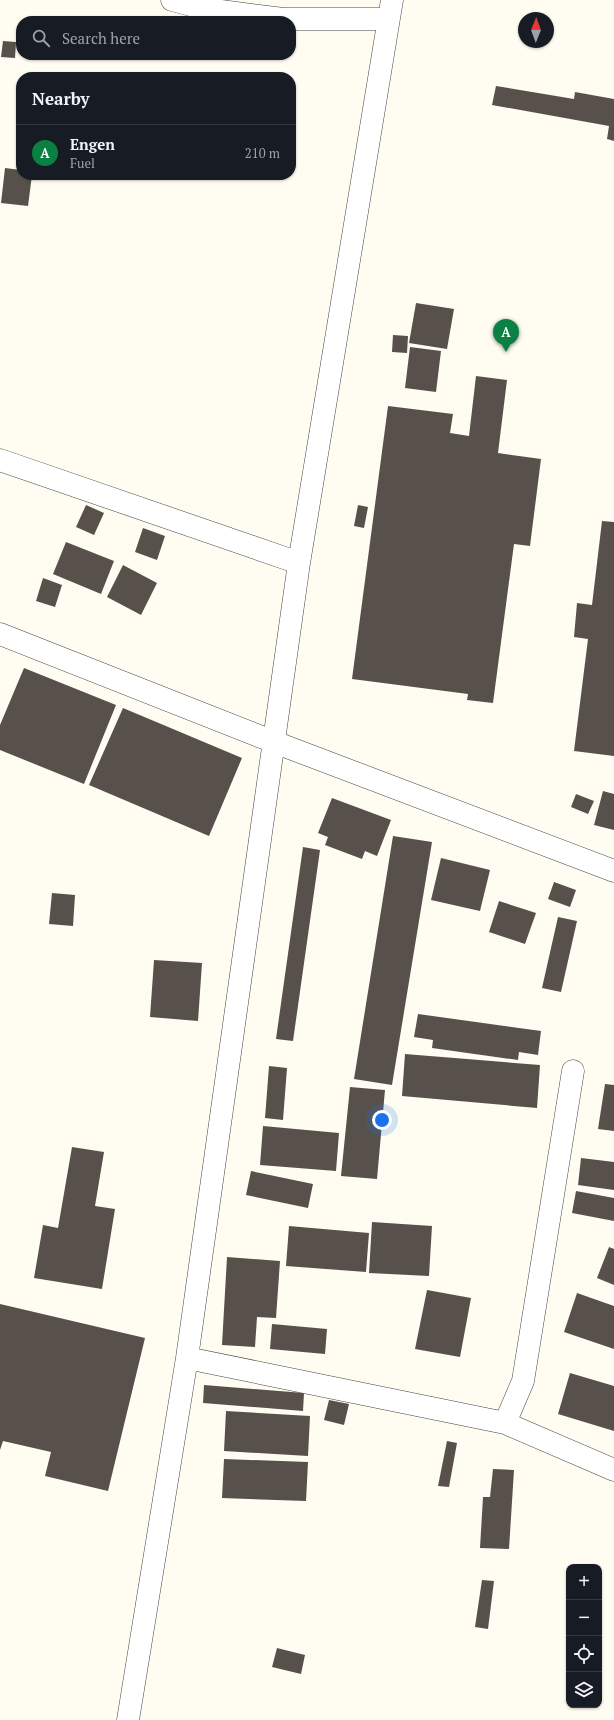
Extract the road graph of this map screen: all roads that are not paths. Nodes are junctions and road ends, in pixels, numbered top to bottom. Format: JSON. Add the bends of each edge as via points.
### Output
{"nodes":[{"id":1,"x":172,"y":0,"type":"edge"},
{"id":2,"x":390,"y":10,"type":"edge"},
{"id":3,"x":260,"y":16,"type":"edge"},
{"id":4,"x":296,"y":18,"type":"edge"},
{"id":5,"x":0,"y":460,"type":"edge"},
{"id":6,"x":299,"y":563,"type":"junction"},
{"id":7,"x":0,"y":634,"type":"edge"},
{"id":8,"x":274,"y":742,"type":"junction"},
{"id":9,"x":614,"y":871,"type":"edge"},
{"id":10,"x":573,"y":1071,"type":"dead end"},
{"id":11,"x":187,"y":1358,"type":"junction"},
{"id":12,"x":506,"y":1423,"type":"junction"},
{"id":13,"x":614,"y":1470,"type":"edge"},
{"id":14,"x":128,"y":1720,"type":"edge"}],
"edges":[{"from":1,"to":3,"type":"street","via":[[206,9]]},
{"from":2,"to":4,"type":"street"},
{"from":2,"to":6,"type":"street"},
{"from":5,"to":6,"type":"street"},
{"from":6,"to":8,"type":"street"},
{"from":7,"to":8,"type":"street"},
{"from":8,"to":9,"type":"street"},
{"from":8,"to":11,"type":"street"},
{"from":10,"to":12,"type":"street","via":[[523,1381]]},
{"from":11,"to":12,"type":"street"},
{"from":11,"to":14,"type":"street"},
{"from":12,"to":13,"type":"street"}]}
